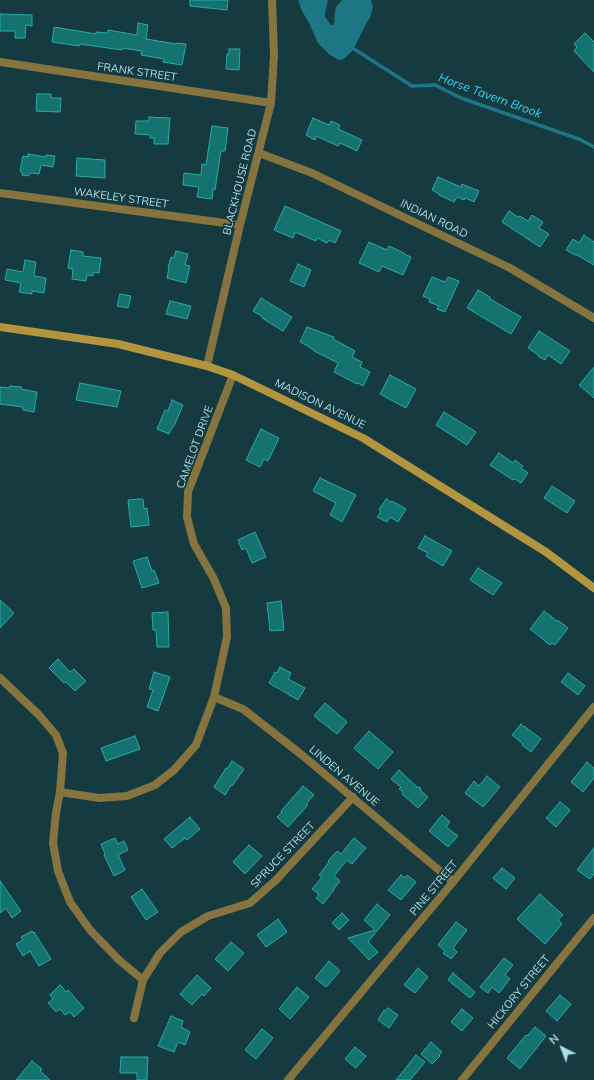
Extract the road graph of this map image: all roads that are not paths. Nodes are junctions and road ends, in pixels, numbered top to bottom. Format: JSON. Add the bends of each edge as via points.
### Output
{"nodes":[{"id":1,"x":272,"y":0,"type":"edge"},
{"id":2,"x":0,"y":62,"type":"edge"},
{"id":3,"x":271,"y":103,"type":"junction"},
{"id":4,"x":259,"y":153,"type":"junction"},
{"id":5,"x":0,"y":193,"type":"edge"},
{"id":6,"x":240,"y":225,"type":"junction"},
{"id":7,"x":594,"y":318,"type":"edge"},
{"id":8,"x":0,"y":327,"type":"edge"},
{"id":9,"x":206,"y":366,"type":"junction"},
{"id":10,"x":233,"y":375,"type":"junction"},
{"id":11,"x":594,"y":588,"type":"edge"},
{"id":12,"x":0,"y":678,"type":"edge"},
{"id":13,"x":214,"y":697,"type":"junction"},
{"id":14,"x":594,"y":707,"type":"edge"},
{"id":15,"x":60,"y":792,"type":"junction"},
{"id":16,"x":353,"y":798,"type":"junction"},
{"id":17,"x":453,"y":882,"type":"junction"},
{"id":18,"x":594,"y":918,"type":"edge"},
{"id":19,"x":143,"y":980,"type":"junction"},
{"id":20,"x":134,"y":1018,"type":"dead end"},
{"id":21,"x":288,"y":1080,"type":"edge"},
{"id":22,"x":462,"y":1080,"type":"edge"}],
"edges":[{"from":1,"to":3,"type":"street","name":"BLACKHOUSE ROAD","via":[[274,55]]},
{"from":2,"to":3,"type":"street","name":"FRANK STREET"},
{"from":3,"to":4,"type":"street","name":"BLACKHOUSE ROAD"},
{"from":4,"to":6,"type":"street","name":"BLACKHOUSE ROAD"},
{"from":4,"to":7,"type":"street","name":"INDIAN ROAD","via":[[312,173],[503,264]]},
{"from":5,"to":6,"type":"street","name":"WAKELEY STREET"},
{"from":6,"to":9,"type":"street","name":"BLACKHOUSE ROAD"},
{"from":8,"to":9,"type":"street","name":"MADISON AVENUE","via":[[118,344]]},
{"from":9,"to":10,"type":"street","name":"MADISON AVENUE"},
{"from":10,"to":11,"type":"street","name":"MADISON AVENUE","via":[[364,438],[546,552]]},
{"from":10,"to":13,"type":"street","name":"CAMELOT DRIVE","via":[[188,492],[188,517],[194,544],[214,579],[226,608],[227,637]]},
{"from":12,"to":15,"type":"street","via":[[56,735],[63,753]]},
{"from":13,"to":15,"type":"street","name":"CAMELOT DRIVE","via":[[196,745],[174,770],[155,785],[127,796],[99,798]]},
{"from":13,"to":16,"type":"street","name":"LINDEN AVENUE","via":[[244,709]]},
{"from":14,"to":17,"type":"street","name":"PINE STREET"},
{"from":15,"to":19,"type":"street","via":[[53,843],[58,871],[70,902],[90,930],[118,960]]},
{"from":16,"to":17,"type":"street","name":"LINDEN AVENUE"},
{"from":16,"to":19,"type":"street","name":"SPRUCE STREET","via":[[276,880],[250,903],[208,916],[181,932],[160,953]]},
{"from":17,"to":21,"type":"street","name":"PINE STREET"},
{"from":18,"to":22,"type":"street","name":"HICKORY STREET"},
{"from":19,"to":20,"type":"street","name":"SPRUCE STREET"}]}
